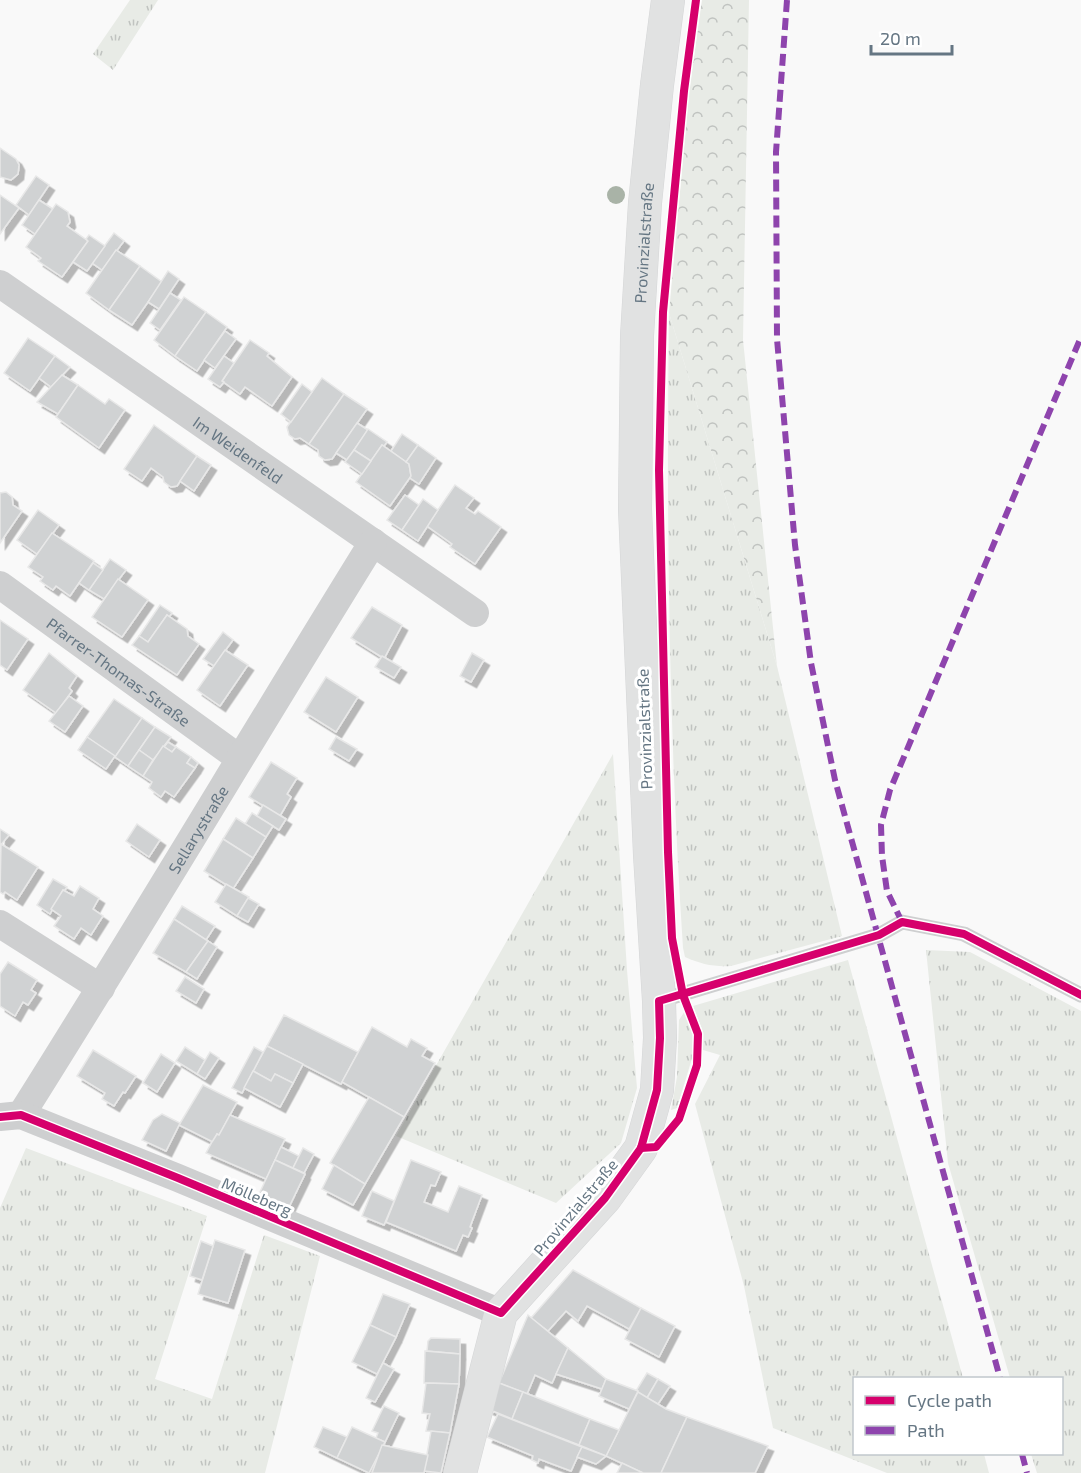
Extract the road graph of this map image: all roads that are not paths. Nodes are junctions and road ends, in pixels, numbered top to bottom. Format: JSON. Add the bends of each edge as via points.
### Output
{"nodes":[{"id":1,"x":668,"y":0,"type":"edge"},
{"id":2,"x":0,"y":284,"type":"edge"},
{"id":3,"x":373,"y":542,"type":"junction"},
{"id":4,"x":0,"y":585,"type":"edge"},
{"id":5,"x":475,"y":613,"type":"dead end"},
{"id":6,"x":239,"y":759,"type":"junction"},
{"id":7,"x":0,"y":924,"type":"edge"},
{"id":8,"x":101,"y":988,"type":"junction"},
{"id":9,"x":1081,"y":995,"type":"edge"},
{"id":10,"x":659,"y":1001,"type":"junction"},
{"id":11,"x":11,"y":1116,"type":"edge"},
{"id":12,"x":501,"y":1313,"type":"junction"},
{"id":13,"x":460,"y":1473,"type":"edge"}],
"edges":[{"from":1,"to":10,"type":"main road","name":"Provinzialstraße","via":[[644,214],[637,336],[635,509]]},
{"from":2,"to":3,"type":"street","name":"Im Weidenfeld"},
{"from":3,"to":5,"type":"street","name":"Im Weidenfeld"},
{"from":3,"to":6,"type":"street","name":"Sellarystraße"},
{"from":4,"to":6,"type":"street","name":"Pfarrer-Thomas-Straße"},
{"from":6,"to":8,"type":"street","name":"Sellarystraße"},
{"from":7,"to":8,"type":"street"},
{"from":8,"to":11,"type":"street","name":"Sellarystraße"},
{"from":9,"to":10,"type":"lane","via":[[964,934],[902,922],[879,935]]},
{"from":10,"to":12,"type":"main road","name":"Provinzialstraße","via":[[657,1090],[640,1148],[605,1198]]},
{"from":11,"to":12,"type":"street","name":"Mölleberg","via":[[178,1178]]},
{"from":12,"to":13,"type":"main road","name":"Provinzialstraße"}]}
